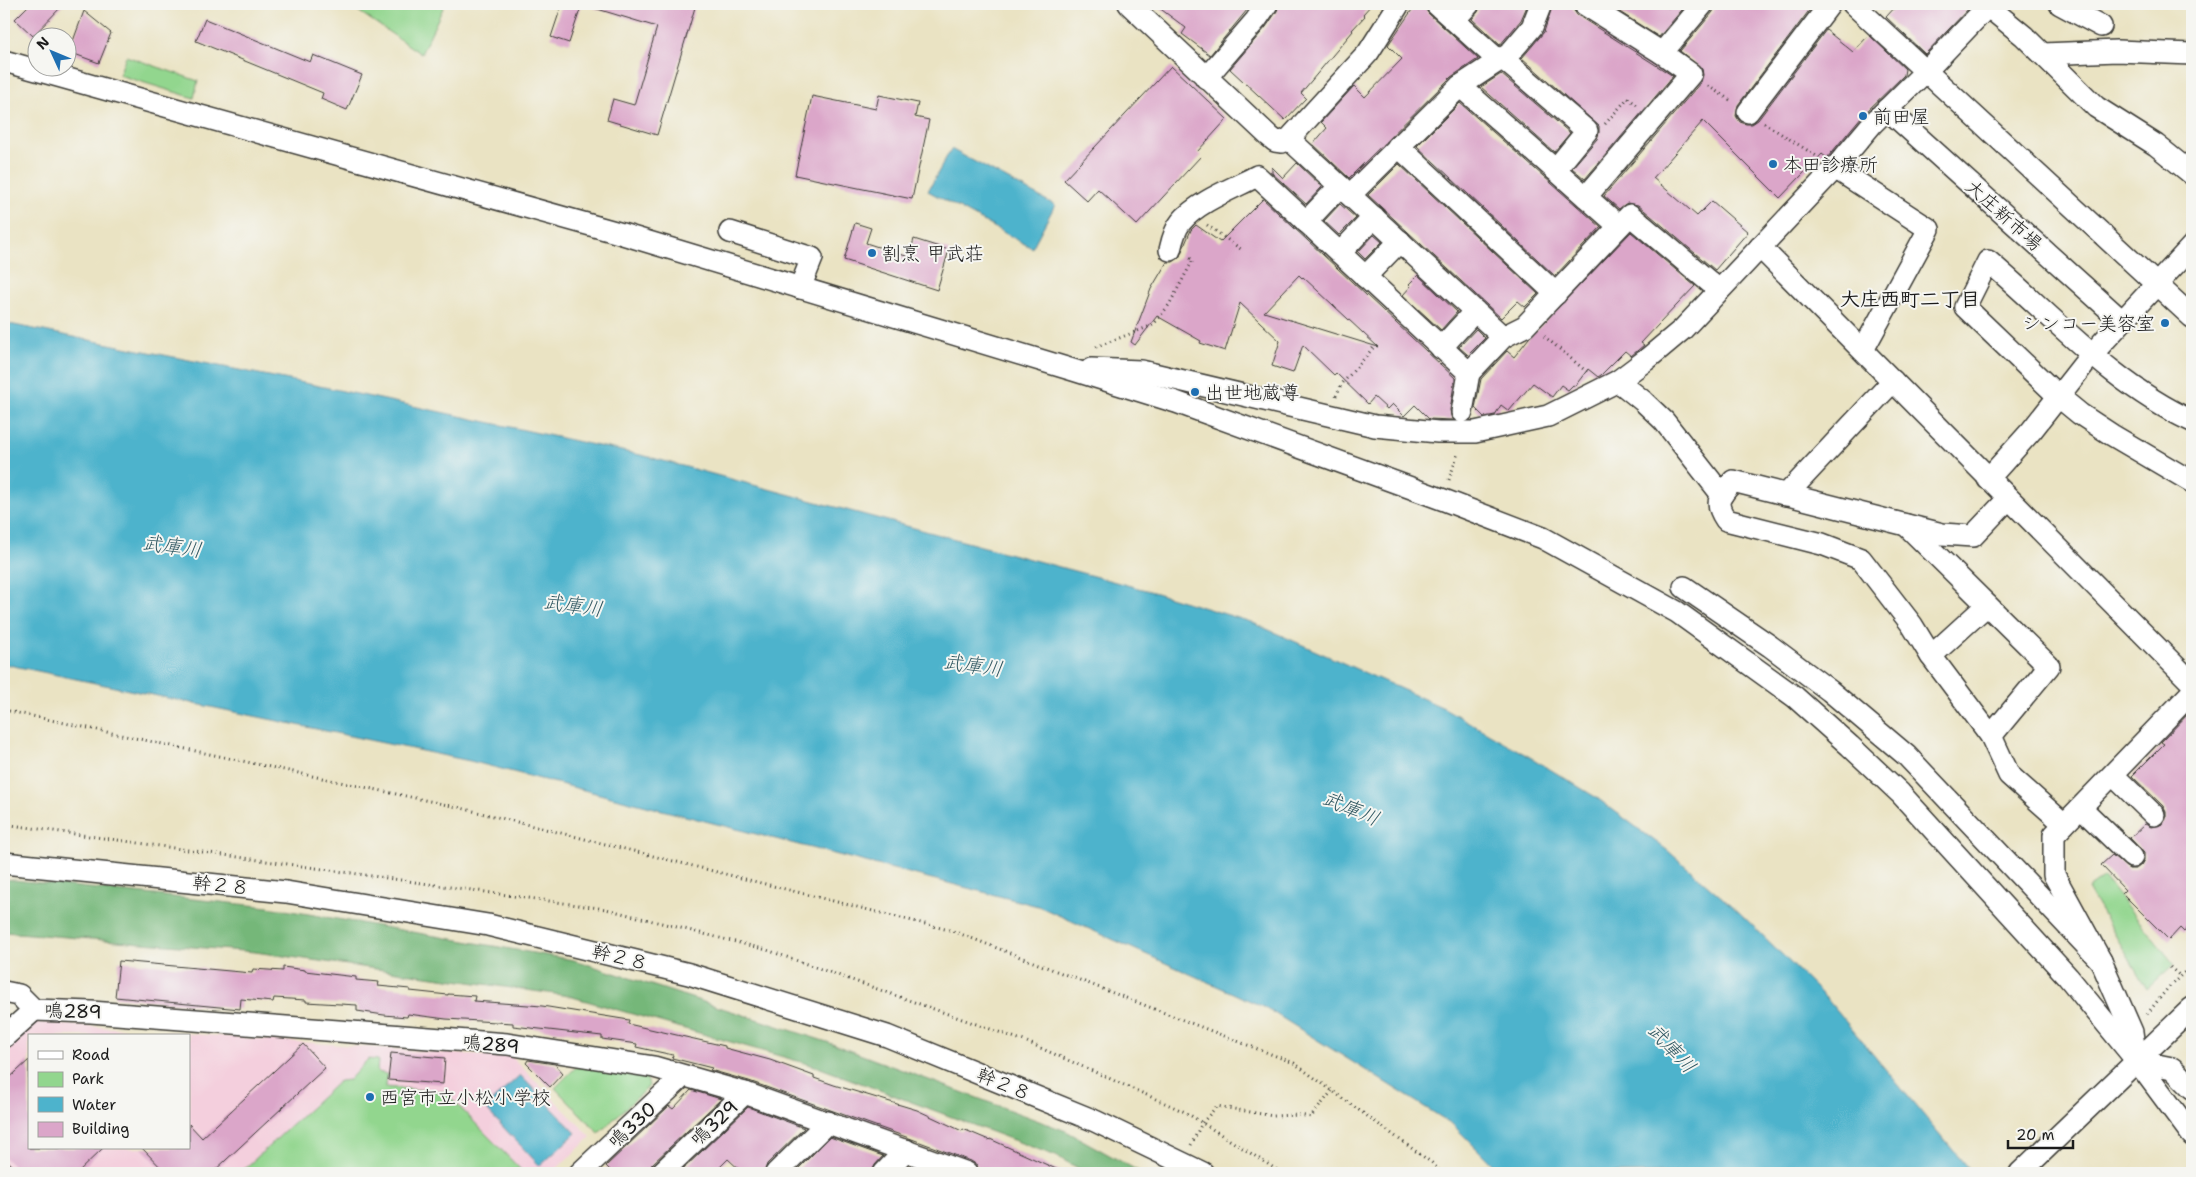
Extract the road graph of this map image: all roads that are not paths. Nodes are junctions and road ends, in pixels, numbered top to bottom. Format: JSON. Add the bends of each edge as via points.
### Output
{"nodes":[{"id":1,"x":1267,"y":4,"type":"edge"},
{"id":2,"x":1399,"y":4,"type":"edge"},
{"id":3,"x":1436,"y":4,"type":"edge"},
{"id":4,"x":1469,"y":4,"type":"edge"},
{"id":5,"x":1540,"y":4,"type":"edge"},
{"id":6,"x":1584,"y":4,"type":"edge"},
{"id":7,"x":1703,"y":4,"type":"edge"},
{"id":8,"x":1830,"y":4,"type":"edge"},
{"id":9,"x":1853,"y":4,"type":"edge"},
{"id":10,"x":1987,"y":4,"type":"edge"},
{"id":11,"x":2060,"y":4,"type":"edge"},
{"id":12,"x":1133,"y":5,"type":"edge"},
{"id":13,"x":1454,"y":20,"type":"junction"},
{"id":14,"x":2101,"y":26,"type":"dead end"},
{"id":15,"x":1662,"y":53,"type":"junction"},
{"id":16,"x":2043,"y":54,"type":"junction"},
{"id":17,"x":2192,"y":54,"type":"edge"},
{"id":18,"x":1500,"y":59,"type":"junction"},
{"id":19,"x":4,"y":61,"type":"edge"},
{"id":20,"x":1926,"y":71,"type":"junction"},
{"id":21,"x":1206,"y":78,"type":"junction"},
{"id":22,"x":1460,"y":86,"type":"junction"},
{"id":23,"x":1887,"y":109,"type":"junction"},
{"id":24,"x":1748,"y":112,"type":"dead end"},
{"id":25,"x":1289,"y":139,"type":"junction"},
{"id":26,"x":1398,"y":146,"type":"junction"},
{"id":27,"x":1835,"y":168,"type":"junction"},
{"id":28,"x":1555,"y":170,"type":"junction"},
{"id":29,"x":2192,"y":174,"type":"edge"},
{"id":30,"x":1345,"y":190,"type":"junction"},
{"id":31,"x":1586,"y":197,"type":"junction"},
{"id":32,"x":1374,"y":217,"type":"junction"},
{"id":33,"x":1306,"y":222,"type":"junction"},
{"id":34,"x":1619,"y":226,"type":"junction"},
{"id":35,"x":730,"y":232,"type":"dead end"},
{"id":36,"x":1400,"y":241,"type":"junction"},
{"id":37,"x":2192,"y":246,"type":"edge"},
{"id":38,"x":1760,"y":247,"type":"junction"},
{"id":39,"x":1170,"y":248,"type":"road end"},
{"id":40,"x":1340,"y":253,"type":"junction"},
{"id":41,"x":1365,"y":277,"type":"junction"},
{"id":42,"x":2156,"y":284,"type":"junction"},
{"id":43,"x":800,"y":288,"type":"junction"},
{"id":44,"x":1719,"y":290,"type":"junction"},
{"id":45,"x":1556,"y":294,"type":"junction"},
{"id":46,"x":1475,"y":312,"type":"junction"},
{"id":47,"x":2192,"y":317,"type":"edge"},
{"id":48,"x":2121,"y":320,"type":"junction"},
{"id":49,"x":1502,"y":337,"type":"junction"},
{"id":50,"x":1442,"y":348,"type":"junction"},
{"id":51,"x":1863,"y":350,"type":"junction"},
{"id":52,"x":2091,"y":355,"type":"junction"},
{"id":53,"x":1079,"y":373,"type":"junction"},
{"id":54,"x":1469,"y":373,"type":"junction"},
{"id":55,"x":1893,"y":381,"type":"junction"},
{"id":56,"x":1612,"y":385,"type":"junction"},
{"id":57,"x":2058,"y":396,"type":"junction"},
{"id":58,"x":2192,"y":421,"type":"edge"},
{"id":59,"x":1463,"y":422,"type":"junction"},
{"id":60,"x":1988,"y":479,"type":"junction"},
{"id":61,"x":2192,"y":482,"type":"edge"},
{"id":62,"x":1722,"y":495,"type":"junction"},
{"id":63,"x":1786,"y":495,"type":"junction"},
{"id":64,"x":2008,"y":499,"type":"junction"},
{"id":65,"x":1906,"y":525,"type":"junction"},
{"id":66,"x":1684,"y":587,"type":"dead end"},
{"id":67,"x":1987,"y":605,"type":"junction"},
{"id":68,"x":1931,"y":656,"type":"junction"},
{"id":69,"x":2192,"y":682,"type":"edge"},
{"id":70,"x":2192,"y":692,"type":"edge"},
{"id":71,"x":1990,"y":736,"type":"junction"},
{"id":72,"x":2113,"y":775,"type":"junction"},
{"id":73,"x":2081,"y":808,"type":"junction"},
{"id":74,"x":2154,"y":815,"type":"dead end"},
{"id":75,"x":2064,"y":824,"type":"junction"},
{"id":76,"x":2132,"y":858,"type":"dead end"},
{"id":77,"x":4,"y":863,"type":"edge"},
{"id":78,"x":2101,"y":961,"type":"junction"},
{"id":79,"x":4,"y":992,"type":"edge"},
{"id":80,"x":2192,"y":1008,"type":"edge"},
{"id":81,"x":34,"y":1010,"type":"junction"},
{"id":82,"x":4,"y":1037,"type":"edge"},
{"id":83,"x":2137,"y":1061,"type":"junction"},
{"id":84,"x":683,"y":1076,"type":"junction"},
{"id":85,"x":2192,"y":1088,"type":"edge"},
{"id":86,"x":746,"y":1093,"type":"junction"},
{"id":87,"x":828,"y":1122,"type":"junction"},
{"id":88,"x":2192,"y":1136,"type":"edge"},
{"id":89,"x":906,"y":1150,"type":"junction"},
{"id":90,"x":580,"y":1173,"type":"edge"},
{"id":91,"x":661,"y":1173,"type":"edge"},
{"id":92,"x":776,"y":1173,"type":"edge"},
{"id":93,"x":884,"y":1173,"type":"edge"},
{"id":94,"x":967,"y":1173,"type":"edge"},
{"id":95,"x":1203,"y":1173,"type":"edge"},
{"id":96,"x":2020,"y":1173,"type":"edge"}],
"edges":[{"from":1,"to":21,"type":"street"},
{"from":2,"to":25,"type":"street","via":[[1368,53]]},
{"from":3,"to":13,"type":"street"},
{"from":4,"to":13,"type":"street"},
{"from":5,"to":18,"type":"street","via":[[1532,27]]},
{"from":6,"to":15,"type":"street"},
{"from":7,"to":15,"type":"street"},
{"from":8,"to":24,"type":"street"},
{"from":9,"to":20,"type":"street"},
{"from":10,"to":16,"type":"street"},
{"from":10,"to":20,"type":"street"},
{"from":11,"to":14,"type":"street"},
{"from":12,"to":21,"type":"street"},
{"from":13,"to":18,"type":"street"},
{"from":15,"to":31,"type":"street","via":[[1692,74]]},
{"from":16,"to":17,"type":"street","via":[[2117,51]]},
{"from":16,"to":29,"type":"street","via":[[2096,107],[2156,145]]},
{"from":18,"to":22,"type":"street"},
{"from":18,"to":28,"type":"street","via":[[1588,132]]},
{"from":19,"to":43,"type":"street","via":[[619,233]]},
{"from":20,"to":23,"type":"street"},
{"from":20,"to":42,"type":"street"},
{"from":21,"to":25,"type":"street","via":[[1275,141]]},
{"from":22,"to":26,"type":"street"},
{"from":22,"to":28,"type":"street"},
{"from":23,"to":27,"type":"street"},
{"from":23,"to":48,"type":"street","name":"大庄新市場"},
{"from":25,"to":30,"type":"street"},
{"from":26,"to":30,"type":"street"},
{"from":26,"to":45,"type":"street"},
{"from":27,"to":38,"type":"street"},
{"from":27,"to":51,"type":"street","via":[[1929,229]]},
{"from":28,"to":31,"type":"street"},
{"from":30,"to":32,"type":"street"},
{"from":30,"to":33,"type":"street"},
{"from":31,"to":34,"type":"street"},
{"from":32,"to":36,"type":"street"},
{"from":32,"to":40,"type":"street"},
{"from":33,"to":39,"type":"street","via":[[1257,176],[1208,201],[1179,223]]},
{"from":33,"to":40,"type":"street"},
{"from":34,"to":44,"type":"street","via":[[1630,215]]},
{"from":34,"to":45,"type":"street"},
{"from":35,"to":43,"type":"street","via":[[812,258]]},
{"from":36,"to":41,"type":"street"},
{"from":36,"to":46,"type":"street"},
{"from":37,"to":42,"type":"street"},
{"from":38,"to":44,"type":"street"},
{"from":38,"to":51,"type":"street"},
{"from":40,"to":41,"type":"street"},
{"from":41,"to":50,"type":"street"},
{"from":42,"to":47,"type":"street"},
{"from":42,"to":48,"type":"street"},
{"from":43,"to":53,"type":"street"},
{"from":44,"to":56,"type":"street","via":[[1646,360]]},
{"from":45,"to":49,"type":"street","via":[[1529,322]]},
{"from":46,"to":49,"type":"street"},
{"from":46,"to":50,"type":"street"},
{"from":48,"to":52,"type":"street"},
{"from":49,"to":54,"type":"street"},
{"from":50,"to":54,"type":"street"},
{"from":51,"to":55,"type":"street"},
{"from":52,"to":57,"type":"street"},
{"from":52,"to":57,"type":"street","via":[[1988,262],[1965,307]]},
{"from":52,"to":58,"type":"street","via":[[2166,409]]},
{"from":53,"to":59,"type":"street","via":[[1089,369],[1141,371],[1375,426],[1438,432]]},
{"from":53,"to":83,"type":"street","via":[[1176,402],[1543,538],[1677,612],[1795,697],[1900,793],[2068,977]]},
{"from":54,"to":59,"type":"street"},
{"from":55,"to":60,"type":"street"},
{"from":55,"to":63,"type":"street"},
{"from":56,"to":59,"type":"street","via":[[1548,416],[1516,424]]},
{"from":56,"to":62,"type":"street","via":[[1643,400],[1664,421]]},
{"from":57,"to":60,"type":"street"},
{"from":57,"to":61,"type":"street","via":[[2112,435]]},
{"from":60,"to":64,"type":"street"},
{"from":62,"to":63,"type":"street","via":[[1733,480]]},
{"from":62,"to":68,"type":"street","via":[[1718,509],[1726,520],[1822,544],[1861,559],[1912,625]]},
{"from":63,"to":65,"type":"street"},
{"from":64,"to":65,"type":"street","via":[[1974,536],[1942,534]]},
{"from":64,"to":69,"type":"street"},
{"from":65,"to":67,"type":"street"},
{"from":66,"to":78,"type":"street","via":[[1770,646],[1908,756]]},
{"from":67,"to":68,"type":"street"},
{"from":67,"to":71,"type":"street","via":[[2049,666]]},
{"from":68,"to":71,"type":"street"},
{"from":70,"to":72,"type":"street"},
{"from":71,"to":75,"type":"street","via":[[2009,775]]},
{"from":72,"to":73,"type":"street"},
{"from":72,"to":74,"type":"street"},
{"from":73,"to":75,"type":"street"},
{"from":73,"to":76,"type":"street"},
{"from":75,"to":78,"type":"street","via":[[2054,835],[2054,875]]},
{"from":77,"to":95,"type":"street","name":"幹２８","via":[[286,892],[478,923],[689,974],[887,1036],[1095,1121]]},
{"from":78,"to":83,"type":"street","via":[[2132,1032]]},
{"from":79,"to":81,"type":"street","name":"鳴289","via":[[20,996]]},
{"from":80,"to":83,"type":"street"},
{"from":81,"to":82,"type":"street"},
{"from":81,"to":84,"type":"street","name":"鳴289","via":[[507,1044],[654,1067]]},
{"from":83,"to":85,"type":"street","via":[[2172,1068]]},
{"from":83,"to":88,"type":"street"},
{"from":83,"to":96,"type":"street"},
{"from":84,"to":86,"type":"street","name":"鳴289"},
{"from":84,"to":90,"type":"street","name":"鳴330"},
{"from":86,"to":87,"type":"street","name":"鳴289"},
{"from":86,"to":91,"type":"street","name":"鳴329"},
{"from":87,"to":89,"type":"street","name":"鳴289"},
{"from":87,"to":92,"type":"street"},
{"from":89,"to":93,"type":"street"},
{"from":89,"to":94,"type":"street","name":"鳴289"}]}
